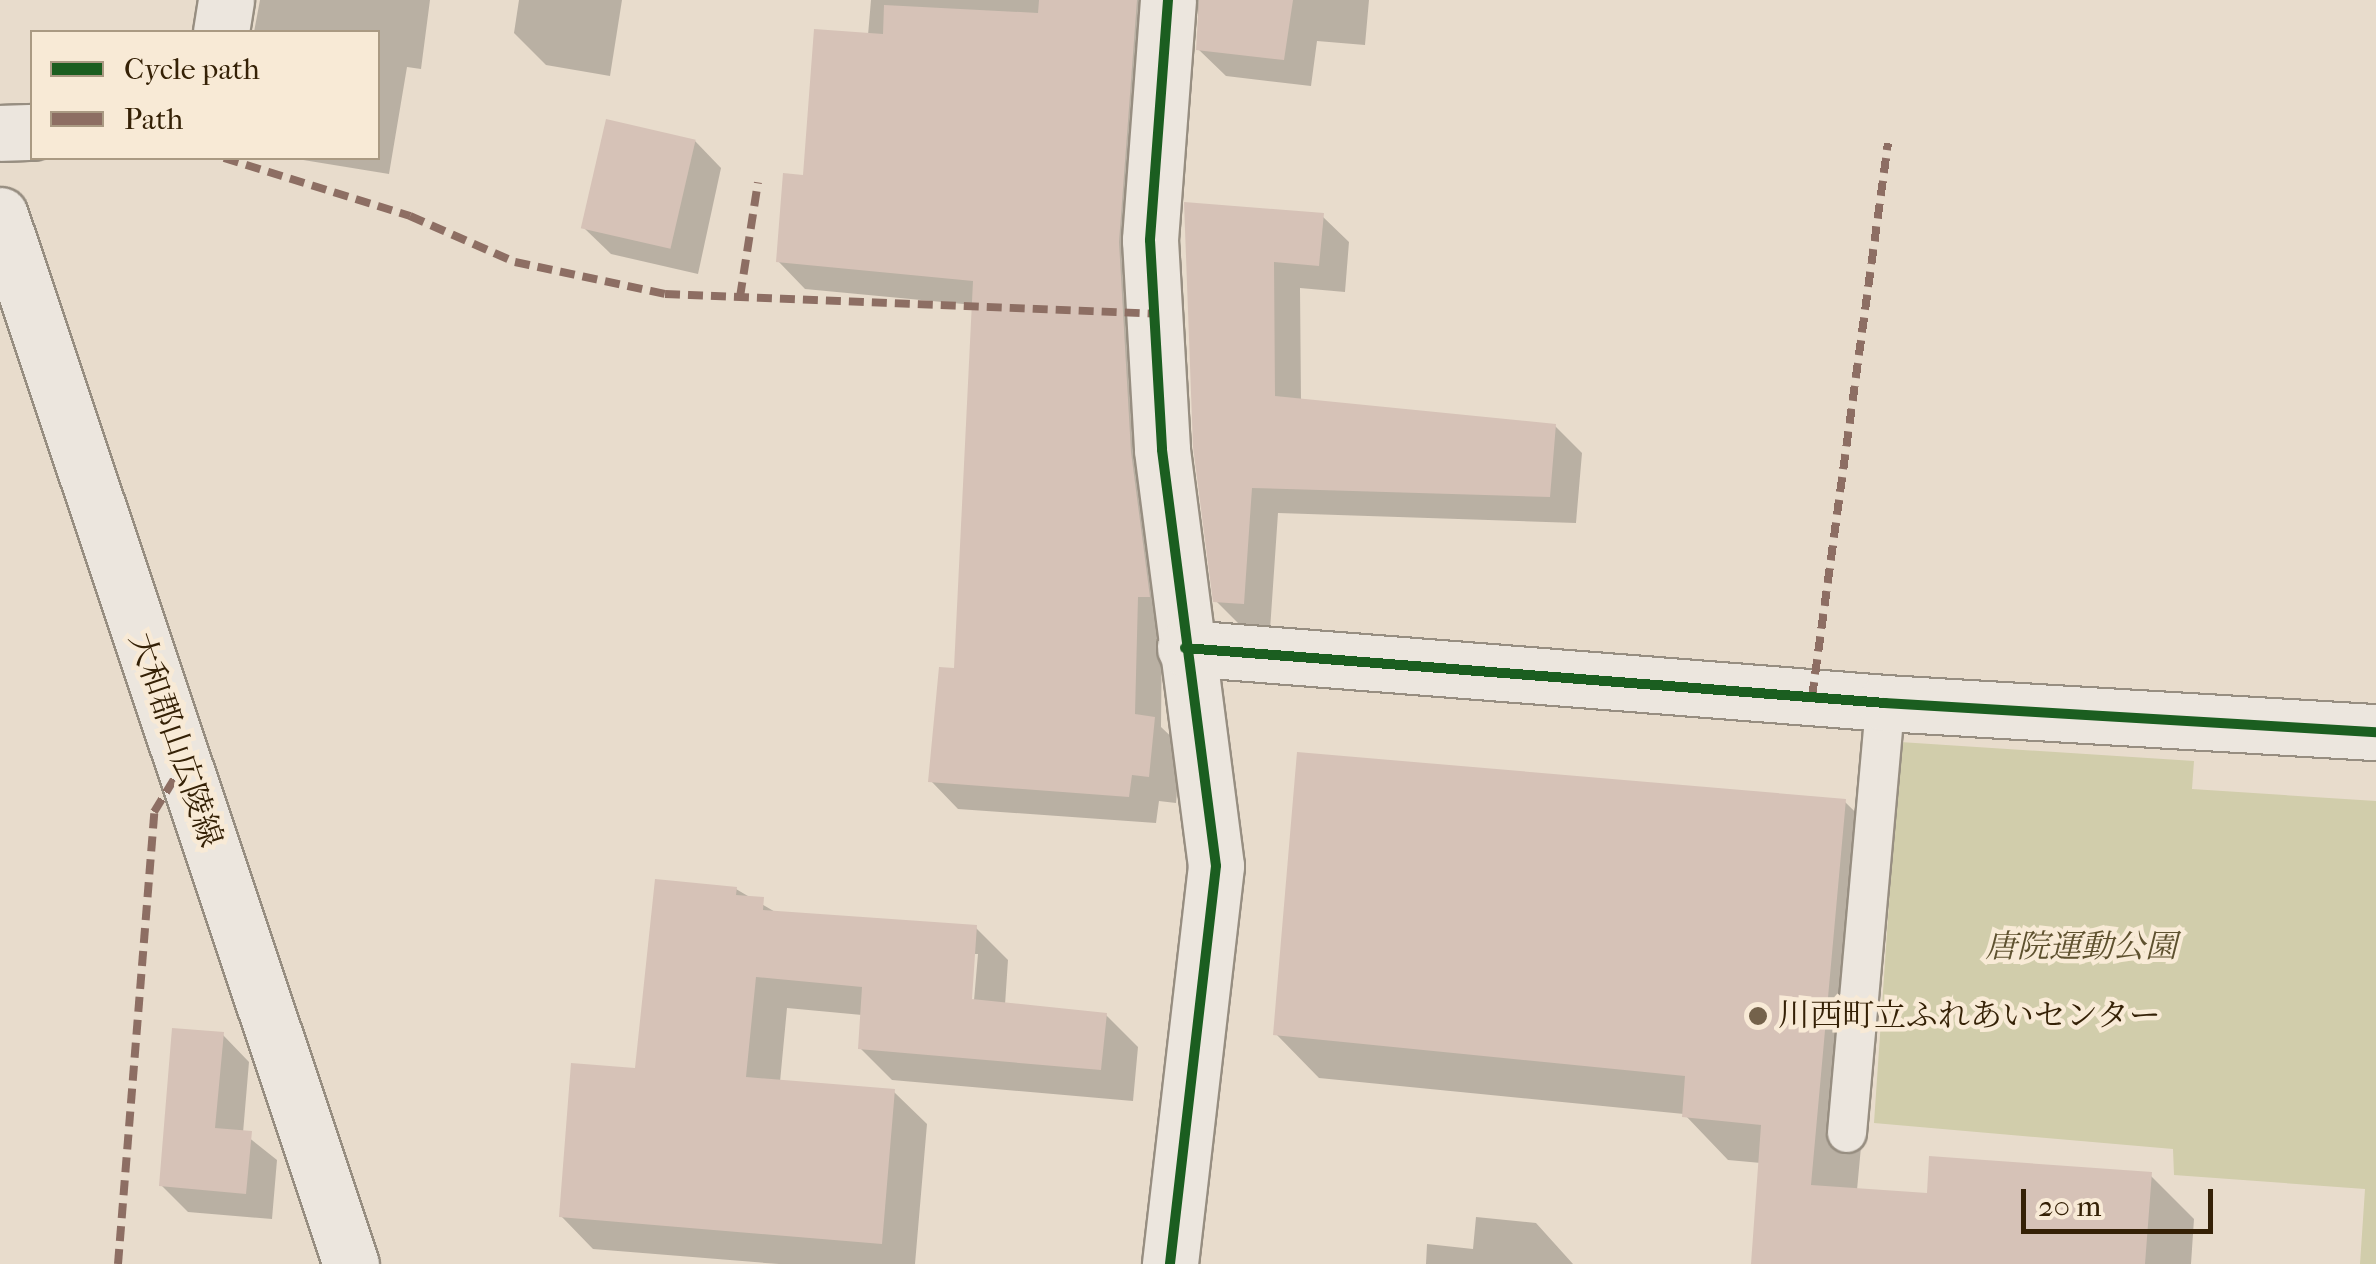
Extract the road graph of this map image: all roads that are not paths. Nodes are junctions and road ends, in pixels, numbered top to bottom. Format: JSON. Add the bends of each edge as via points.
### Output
{"nodes":[{"id":1,"x":226,"y":0,"type":"edge"},
{"id":2,"x":1168,"y":0,"type":"edge"},
{"id":3,"x":222,"y":30,"type":"edge"},
{"id":4,"x":0,"y":132,"type":"edge"},
{"id":5,"x":30,"y":132,"type":"edge"},
{"id":6,"x":0,"y":215,"type":"edge"},
{"id":7,"x":1186,"y":648,"type":"junction"},
{"id":8,"x":1885,"y":703,"type":"junction"},
{"id":9,"x":2376,"y":732,"type":"edge"},
{"id":10,"x":1847,"y":1133,"type":"dead end"},
{"id":11,"x":351,"y":1264,"type":"edge"},
{"id":12,"x":1170,"y":1264,"type":"edge"}],
"edges":[{"from":1,"to":3,"type":"street"},
{"from":2,"to":7,"type":"street","via":[[1150,240],[1162,450]]},
{"from":4,"to":5,"type":"street"},
{"from":6,"to":11,"type":"street","name":"大和郡山広陵線"},
{"from":7,"to":8,"type":"street"},
{"from":7,"to":12,"type":"street","via":[[1216,866]]},
{"from":8,"to":9,"type":"street"},
{"from":8,"to":10,"type":"lane"}]}
